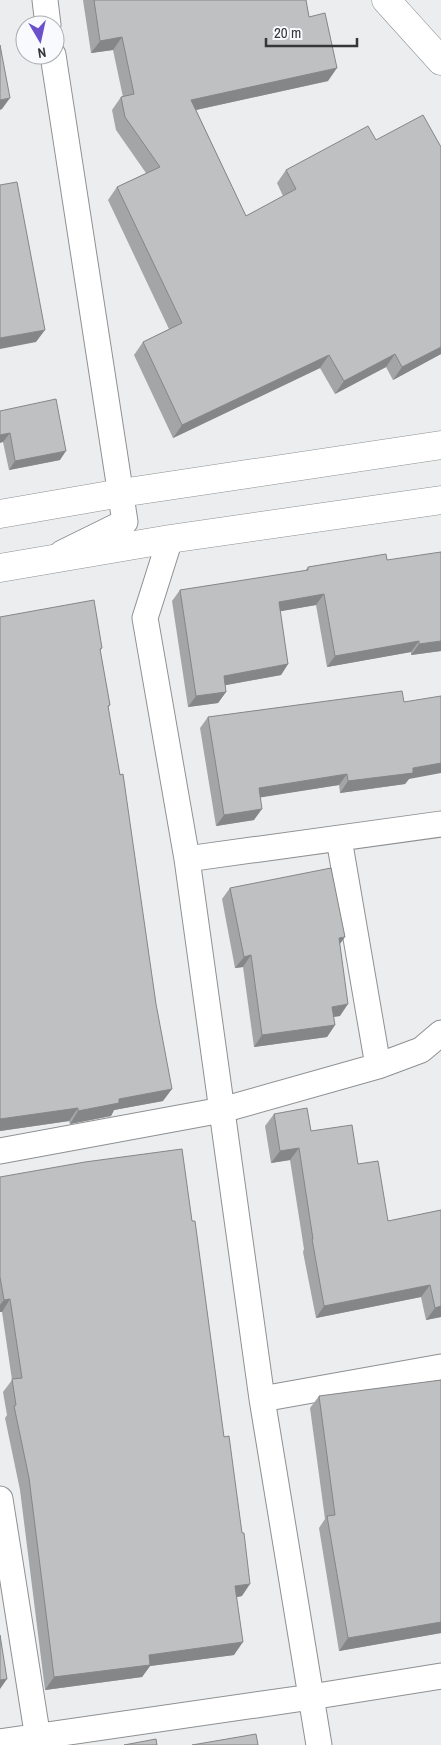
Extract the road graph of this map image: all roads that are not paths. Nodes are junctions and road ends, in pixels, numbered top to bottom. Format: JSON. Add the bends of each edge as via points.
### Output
{"nodes":[{"id":1,"x":45,"y":0,"type":"edge"},
{"id":2,"x":386,"y":0,"type":"edge"},
{"id":3,"x":47,"y":15,"type":"edge"},
{"id":4,"x":441,"y":61,"type":"edge"},
{"id":5,"x":55,"y":65,"type":"edge"},
{"id":6,"x":441,"y":445,"type":"edge"},
{"id":7,"x":121,"y":493,"type":"junction"},
{"id":8,"x":441,"y":500,"type":"edge"},
{"id":9,"x":0,"y":514,"type":"edge"},
{"id":10,"x":170,"y":539,"type":"junction"},
{"id":11,"x":49,"y":560,"type":"junction"},
{"id":12,"x":0,"y":568,"type":"edge"},
{"id":13,"x":441,"y":824,"type":"edge"},
{"id":14,"x":339,"y":838,"type":"junction"},
{"id":15,"x":187,"y":859,"type":"junction"},
{"id":16,"x":441,"y":1033,"type":"edge"},
{"id":17,"x":378,"y":1066,"type":"junction"},
{"id":18,"x":222,"y":1110,"type":"junction"},
{"id":19,"x":0,"y":1151,"type":"edge"},
{"id":20,"x":441,"y":1367,"type":"edge"},
{"id":21,"x":262,"y":1399,"type":"junction"},
{"id":22,"x":0,"y":1499,"type":"edge"},
{"id":23,"x":441,"y":1676,"type":"edge"},
{"id":24,"x":312,"y":1697,"type":"junction"},
{"id":25,"x":38,"y":1741,"type":"edge"},
{"id":26,"x":0,"y":1742,"type":"edge"},
{"id":27,"x":319,"y":1745,"type":"edge"}],
"edges":[{"from":1,"to":3,"type":"street"},
{"from":2,"to":4,"type":"street"},
{"from":5,"to":7,"type":"street"},
{"from":6,"to":7,"type":"street"},
{"from":7,"to":9,"type":"street"},
{"from":7,"to":11,"type":"street","via":[[125,522]]},
{"from":8,"to":10,"type":"street"},
{"from":10,"to":11,"type":"street"},
{"from":10,"to":15,"type":"street","via":[[145,618]]},
{"from":11,"to":12,"type":"street"},
{"from":13,"to":14,"type":"street"},
{"from":14,"to":15,"type":"street"},
{"from":14,"to":17,"type":"street"},
{"from":15,"to":18,"type":"street"},
{"from":16,"to":17,"type":"street","via":[[421,1050]]},
{"from":17,"to":18,"type":"street"},
{"from":18,"to":19,"type":"street"},
{"from":18,"to":21,"type":"street"},
{"from":20,"to":21,"type":"street"},
{"from":21,"to":24,"type":"street"},
{"from":22,"to":25,"type":"street"},
{"from":23,"to":24,"type":"street"},
{"from":24,"to":25,"type":"street"},
{"from":24,"to":27,"type":"street"},
{"from":25,"to":26,"type":"street"}]}
